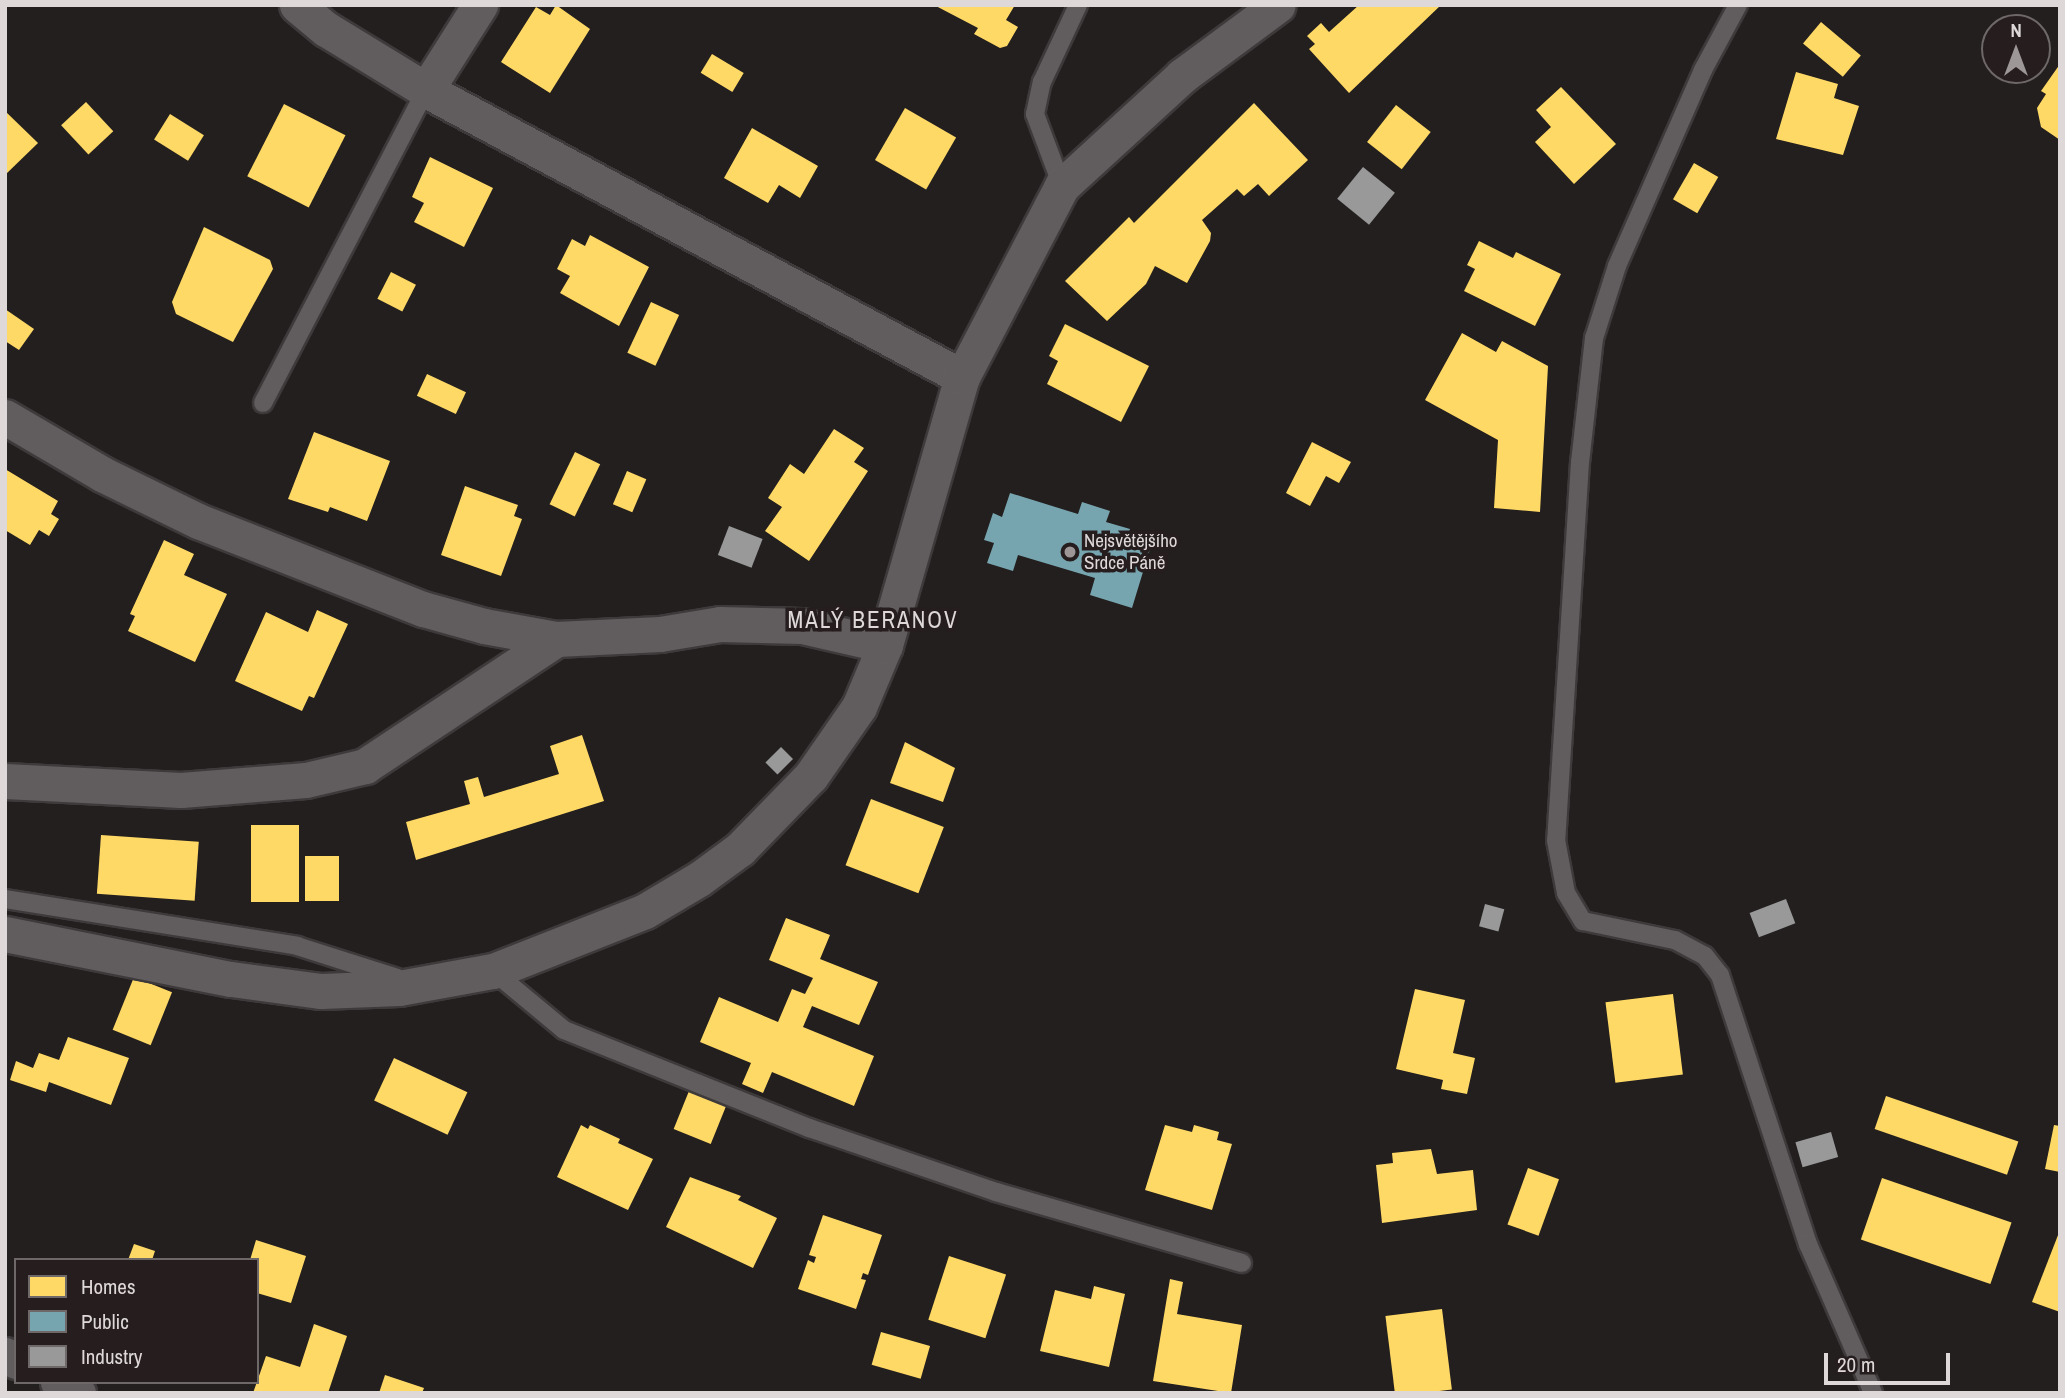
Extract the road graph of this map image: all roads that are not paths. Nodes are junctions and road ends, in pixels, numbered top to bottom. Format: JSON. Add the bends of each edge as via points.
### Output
{"nodes":[{"id":1,"x":297,"y":5,"type":"edge"},
{"id":2,"x":480,"y":5,"type":"edge"},
{"id":3,"x":1078,"y":5,"type":"edge"},
{"id":4,"x":1278,"y":5,"type":"edge"},
{"id":5,"x":1738,"y":5,"type":"edge"},
{"id":6,"x":426,"y":90,"type":"junction"},
{"id":7,"x":1062,"y":186,"type":"junction"},
{"id":8,"x":962,"y":377,"type":"junction"},
{"id":9,"x":263,"y":402,"type":"dead end"},
{"id":10,"x":5,"y":417,"type":"edge"},
{"id":11,"x":556,"y":639,"type":"junction"},
{"id":12,"x":885,"y":645,"type":"junction"},
{"id":13,"x":5,"y":781,"type":"edge"},
{"id":14,"x":5,"y":899,"type":"edge"},
{"id":15,"x":8,"y":938,"type":"edge"},
{"id":16,"x":493,"y":971,"type":"junction"},
{"id":17,"x":417,"y":985,"type":"junction"},
{"id":18,"x":1242,"y":1263,"type":"dead end"},
{"id":19,"x":62,"y":1384,"type":"edge"},
{"id":20,"x":78,"y":1393,"type":"edge"},
{"id":21,"x":1873,"y":1393,"type":"edge"}],
"edges":[{"from":1,"to":6,"type":"street","via":[[326,29]]},
{"from":2,"to":6,"type":"street"},
{"from":3,"to":7,"type":"lane","via":[[1042,82],[1035,114]]},
{"from":4,"to":7,"type":"street","via":[[1181,76]]},
{"from":5,"to":21,"type":"lane","via":[[1703,70],[1616,266],[1594,338],[1580,462],[1556,840],[1566,893],[1583,920],[1675,940],[1705,956],[1720,975],[1808,1244]]},
{"from":6,"to":8,"type":"street"},
{"from":6,"to":9,"type":"lane"},
{"from":7,"to":8,"type":"street"},
{"from":8,"to":12,"type":"street"},
{"from":10,"to":11,"type":"street","via":[[102,474],[198,522],[423,609]]},
{"from":11,"to":12,"type":"street","via":[[660,634],[720,624],[775,625],[802,626]]},
{"from":11,"to":13,"type":"street","via":[[365,766],[306,780],[181,790]]},
{"from":12,"to":16,"type":"street","via":[[859,707],[811,776],[740,849],[645,911]]},
{"from":14,"to":17,"type":"lane","via":[[297,946]]},
{"from":15,"to":17,"type":"street","via":[[321,991]]},
{"from":16,"to":17,"type":"street"},
{"from":16,"to":18,"type":"lane","via":[[564,1030],[809,1128],[996,1192]]},
{"from":19,"to":20,"type":"street"}]}
